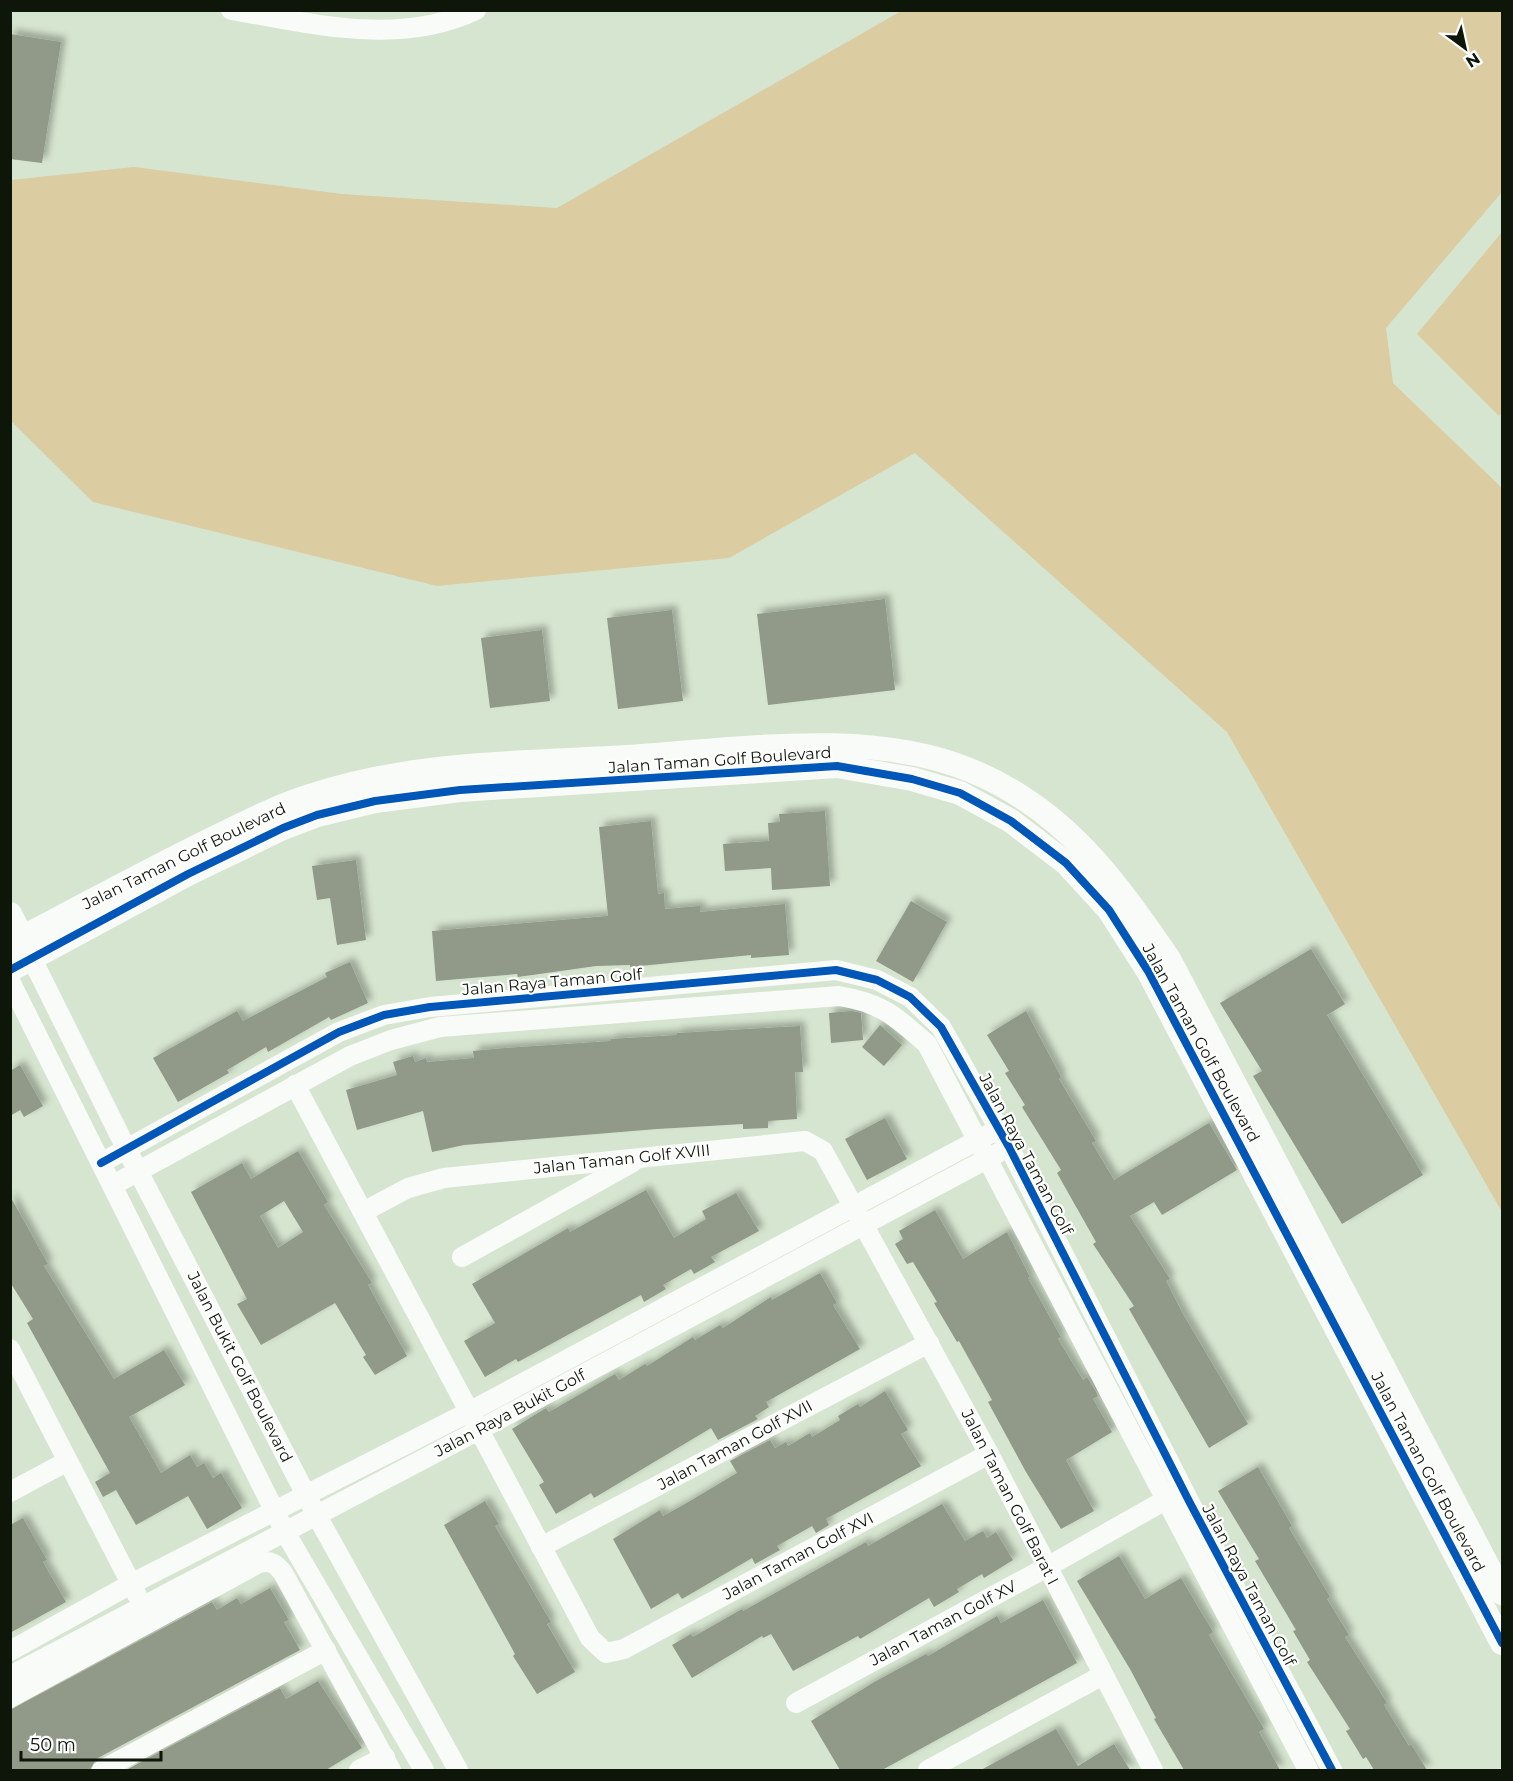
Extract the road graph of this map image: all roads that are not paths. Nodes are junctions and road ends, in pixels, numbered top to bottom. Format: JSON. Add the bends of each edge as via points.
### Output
{"nodes":[{"id":1,"x":231,"y":10,"type":"edge"},
{"id":2,"x":476,"y":10,"type":"edge"},
{"id":3,"x":10,"y":914,"type":"edge"},
{"id":4,"x":22,"y":947,"type":"edge"},
{"id":5,"x":10,"y":970,"type":"edge"},
{"id":6,"x":10,"y":981,"type":"edge"},
{"id":7,"x":1184,"y":1012,"type":"junction"},
{"id":8,"x":273,"y":1068,"type":"junction"},
{"id":9,"x":290,"y":1088,"type":"junction"},
{"id":10,"x":230,"y":1092,"type":"junction"},
{"id":11,"x":243,"y":1114,"type":"junction"},
{"id":12,"x":998,"y":1129,"type":"junction"},
{"id":13,"x":979,"y":1140,"type":"junction"},
{"id":14,"x":132,"y":1145,"type":"junction"},
{"id":15,"x":1009,"y":1147,"type":"junction"},
{"id":16,"x":642,"y":1157,"type":"junction"},
{"id":17,"x":988,"y":1159,"type":"junction"},
{"id":18,"x":101,"y":1163,"type":"junction"},
{"id":19,"x":139,"y":1171,"type":"junction"},
{"id":20,"x":114,"y":1185,"type":"junction"},
{"id":21,"x":854,"y":1206,"type":"junction"},
{"id":22,"x":363,"y":1212,"type":"junction"},
{"id":23,"x":864,"y":1224,"type":"junction"},
{"id":24,"x":462,"y":1257,"type":"dead end"},
{"id":25,"x":929,"y":1343,"type":"junction"},
{"id":26,"x":10,"y":1349,"type":"edge"},
{"id":27,"x":469,"y":1412,"type":"junction"},
{"id":28,"x":479,"y":1430,"type":"junction"},
{"id":29,"x":989,"y":1454,"type":"junction"},
{"id":30,"x":66,"y":1462,"type":"junction"},
{"id":31,"x":1184,"y":1490,"type":"junction"},
{"id":32,"x":10,"y":1492,"type":"edge"},
{"id":33,"x":306,"y":1495,"type":"junction"},
{"id":34,"x":1166,"y":1500,"type":"junction"},
{"id":35,"x":276,"y":1510,"type":"junction"},
{"id":36,"x":316,"y":1514,"type":"junction"},
{"id":37,"x":285,"y":1532,"type":"junction"},
{"id":38,"x":541,"y":1547,"type":"junction"},
{"id":39,"x":1047,"y":1568,"type":"junction"},
{"id":40,"x":131,"y":1584,"type":"junction"},
{"id":41,"x":1503,"y":1593,"type":"edge"},
{"id":42,"x":143,"y":1606,"type":"junction"},
{"id":43,"x":1503,"y":1643,"type":"edge"},
{"id":44,"x":326,"y":1650,"type":"junction"},
{"id":45,"x":10,"y":1651,"type":"edge"},
{"id":46,"x":10,"y":1676,"type":"edge"},
{"id":47,"x":1102,"y":1676,"type":"junction"},
{"id":48,"x":10,"y":1698,"type":"edge"},
{"id":49,"x":796,"y":1703,"type":"dead end"},
{"id":50,"x":388,"y":1764,"type":"edge"},
{"id":51,"x":102,"y":1770,"type":"edge"},
{"id":52,"x":360,"y":1770,"type":"edge"},
{"id":53,"x":424,"y":1770,"type":"edge"},
{"id":54,"x":458,"y":1770,"type":"edge"},
{"id":55,"x":928,"y":1770,"type":"edge"},
{"id":56,"x":1153,"y":1770,"type":"edge"},
{"id":57,"x":1308,"y":1770,"type":"edge"},
{"id":58,"x":1332,"y":1770,"type":"edge"}],
"edges":[{"from":1,"to":2,"type":"street","via":[[383,32],[462,17]]},
{"from":3,"to":4,"type":"street"},
{"from":4,"to":5,"type":"street","name":"Jalan Taman Golf Boulevard"},
{"from":4,"to":7,"type":"street","name":"Jalan Taman Golf Boulevard","via":[[283,828],[375,801],[460,790],[837,766],[912,779],[960,793],[1011,821],[1066,863],[1109,910]]},
{"from":4,"to":14,"type":"street","name":"Jalan Bukit Golf Boulevard"},
{"from":6,"to":18,"type":"street","name":"Jalan Bukit Golf Boulevard"},
{"from":7,"to":41,"type":"street","name":"Jalan Taman Golf Boulevard"},
{"from":7,"to":43,"type":"street","name":"Jalan Taman Golf Boulevard"},
{"from":8,"to":9,"type":"street"},
{"from":8,"to":10,"type":"street","name":"Jalan Raya Taman Golf"},
{"from":8,"to":12,"type":"street","name":"Jalan Raya Taman Golf","via":[[339,1032],[384,1015],[430,1007],[836,970],[877,980],[910,997],[941,1027]]},
{"from":9,"to":11,"type":"street","name":"Jalan Raya Taman Golf"},
{"from":9,"to":13,"type":"street","name":"Jalan Raya Taman Golf","via":[[350,1056],[440,1027],[839,996],[868,1001],[897,1018],[927,1044]]},
{"from":9,"to":22,"type":"street"},
{"from":10,"to":11,"type":"street"},
{"from":10,"to":14,"type":"street","name":"Jalan Raya Taman Golf"},
{"from":11,"to":19,"type":"street","name":"Jalan Raya Taman Golf"},
{"from":12,"to":13,"type":"street","name":"Jalan Raya Bukit Golf"},
{"from":12,"to":15,"type":"street","name":"Jalan Raya Taman Golf"},
{"from":13,"to":17,"type":"street","name":"Jalan Raya Taman Golf"},
{"from":13,"to":21,"type":"street","name":"Jalan Raya Bukit Golf"},
{"from":14,"to":18,"type":"street","name":"Jalan Raya Taman Golf"},
{"from":14,"to":19,"type":"street","name":"Jalan Bukit Golf Boulevard"},
{"from":15,"to":17,"type":"street","name":"Jalan Raya Bukit Golf"},
{"from":15,"to":31,"type":"street","name":"Jalan Raya Taman Golf"},
{"from":16,"to":21,"type":"street","name":"Jalan Taman Golf XVIII","via":[[805,1141],[823,1150]]},
{"from":16,"to":22,"type":"street","name":"Jalan Taman Golf XVIII","via":[[444,1178],[408,1188]]},
{"from":16,"to":24,"type":"street"},
{"from":17,"to":23,"type":"street","name":"Jalan Raya Bukit Golf"},
{"from":17,"to":34,"type":"street","name":"Jalan Raya Taman Golf"},
{"from":18,"to":20,"type":"street","name":"Jalan Bukit Golf Boulevard"},
{"from":19,"to":20,"type":"street","name":"Jalan Raya Taman Golf"},
{"from":19,"to":33,"type":"street","name":"Jalan Bukit Golf Boulevard"},
{"from":20,"to":35,"type":"street","name":"Jalan Bukit Golf Boulevard"},
{"from":21,"to":23,"type":"street","name":"Jalan Taman Golf XVIII"},
{"from":21,"to":27,"type":"street","name":"Jalan Raya Bukit Golf"},
{"from":22,"to":27,"type":"street"},
{"from":23,"to":25,"type":"street","name":"Jalan Taman Golf Barat I"},
{"from":23,"to":28,"type":"street","name":"Jalan Raya Bukit Golf"},
{"from":25,"to":29,"type":"street","name":"Jalan Taman Golf Barat I"},
{"from":25,"to":38,"type":"street","name":"Jalan Taman Golf XVII"},
{"from":26,"to":30,"type":"street"},
{"from":27,"to":28,"type":"street"},
{"from":27,"to":33,"type":"street","name":"Jalan Raya Bukit Golf"},
{"from":28,"to":36,"type":"street","name":"Jalan Raya Bukit Golf"},
{"from":28,"to":38,"type":"street"},
{"from":29,"to":38,"type":"street","name":"Jalan Taman Golf XVI","via":[[624,1649],[606,1653],[590,1638]]},
{"from":29,"to":39,"type":"street","name":"Jalan Taman Golf Barat I"},
{"from":30,"to":32,"type":"street"},
{"from":30,"to":40,"type":"street"},
{"from":31,"to":34,"type":"street","name":"Jalan Taman Golf XV"},
{"from":31,"to":58,"type":"street","name":"Jalan Raya Taman Golf"},
{"from":33,"to":35,"type":"street","name":"Jalan Raya Bukit Golf"},
{"from":33,"to":36,"type":"street","name":"Jalan Bukit Golf Boulevard"},
{"from":34,"to":39,"type":"street","name":"Jalan Taman Golf XV"},
{"from":34,"to":57,"type":"street","name":"Jalan Raya Taman Golf"},
{"from":35,"to":37,"type":"street","name":"Jalan Bukit Golf Boulevard"},
{"from":35,"to":40,"type":"street","name":"Jalan Raya Bukit Golf"},
{"from":36,"to":37,"type":"street","name":"Jalan Raya Bukit Golf"},
{"from":36,"to":54,"type":"street","name":"Jalan Bukit Golf Boulevard"},
{"from":37,"to":42,"type":"street","name":"Jalan Raya Bukit Golf"},
{"from":37,"to":53,"type":"street","name":"Jalan Bukit Golf Boulevard"},
{"from":39,"to":47,"type":"street","name":"Jalan Taman Golf Barat I"},
{"from":39,"to":49,"type":"street","name":"Jalan Taman Golf XV"},
{"from":40,"to":42,"type":"street"},
{"from":40,"to":45,"type":"street","name":"Jalan Raya Bukit Golf"},
{"from":42,"to":46,"type":"street","name":"Jalan Raya Bukit Golf"},
{"from":44,"to":48,"type":"street","via":[[283,1573],[267,1561]]},
{"from":44,"to":50,"type":"street"},
{"from":44,"to":51,"type":"street"},
{"from":47,"to":55,"type":"street"},
{"from":47,"to":56,"type":"street","name":"Jalan Taman Golf Barat I"},
{"from":50,"to":52,"type":"street"}]}
